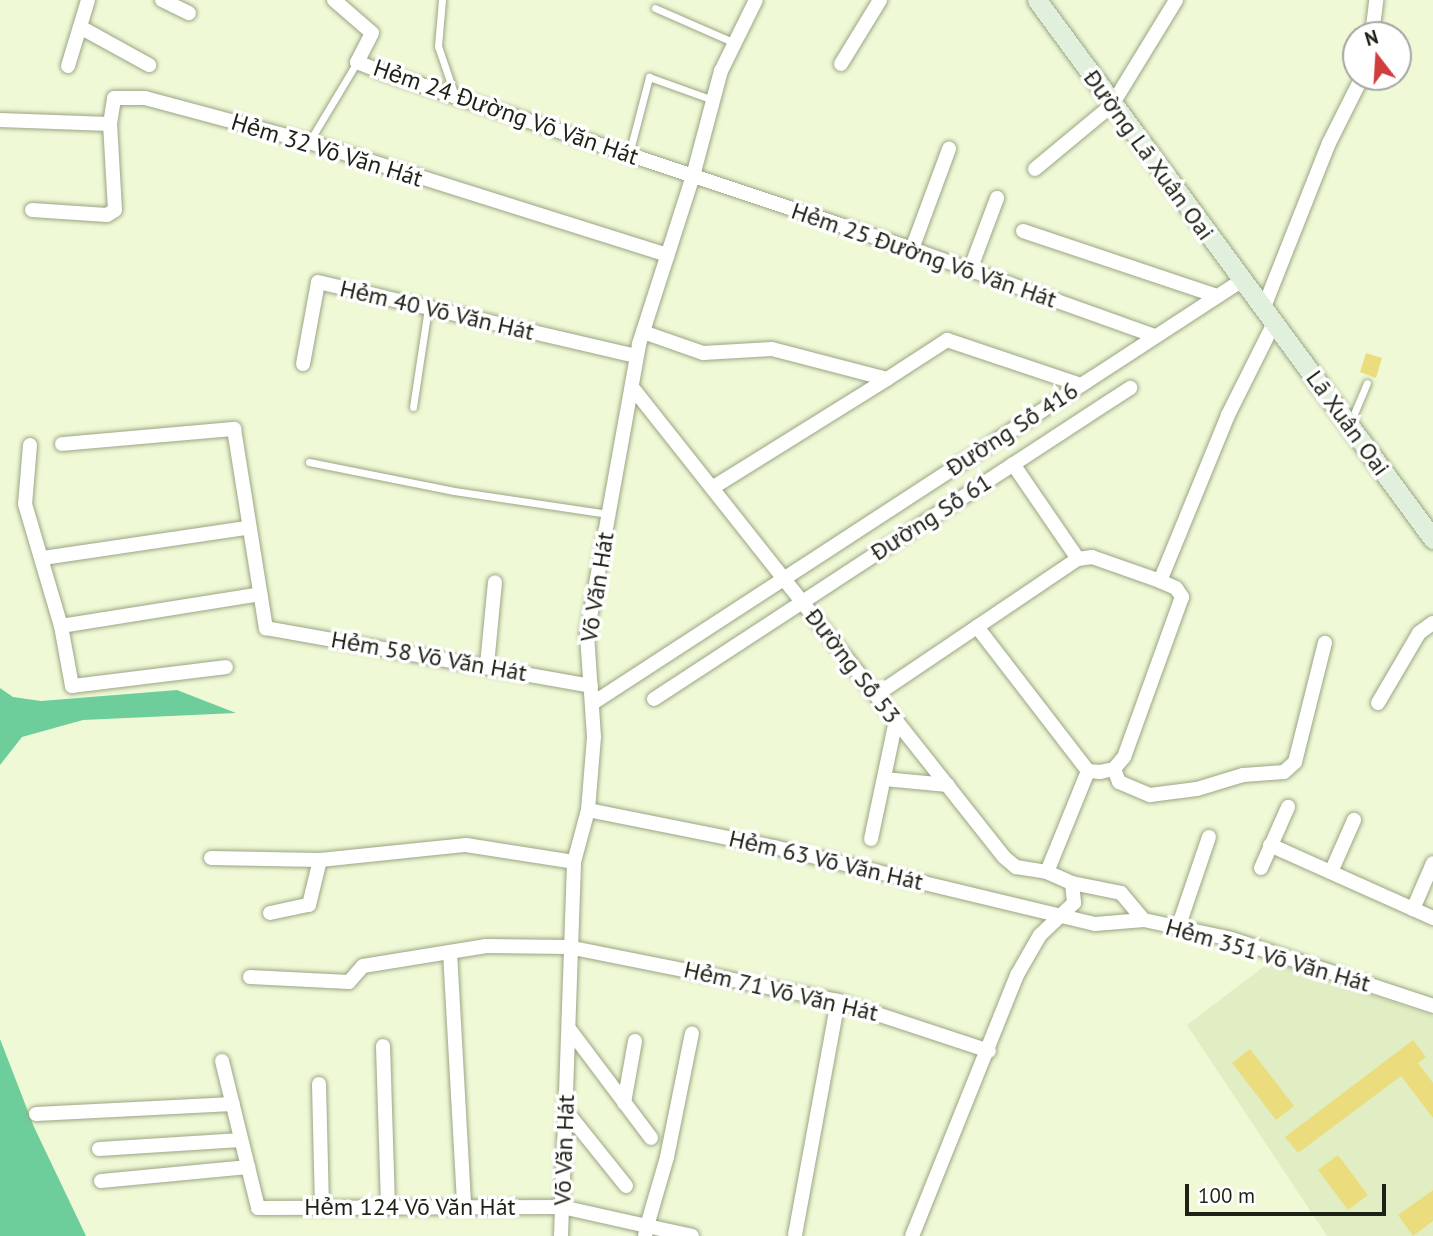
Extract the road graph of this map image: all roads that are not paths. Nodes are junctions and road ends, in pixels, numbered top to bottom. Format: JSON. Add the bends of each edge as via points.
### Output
{"nodes":[{"id":1,"x":88,"y":0,"type":"edge"},
{"id":2,"x":162,"y":0,"type":"edge"},
{"id":3,"x":334,"y":0,"type":"edge"},
{"id":4,"x":442,"y":0,"type":"edge"},
{"id":5,"x":757,"y":0,"type":"edge"},
{"id":6,"x":880,"y":0,"type":"edge"},
{"id":7,"x":1037,"y":0,"type":"edge"},
{"id":8,"x":1176,"y":0,"type":"edge"},
{"id":9,"x":1376,"y":0,"type":"edge"},
{"id":10,"x":655,"y":8,"type":"dead end"},
{"id":11,"x":189,"y":13,"type":"dead end"},
{"id":12,"x":1373,"y":21,"type":"edge"},
{"id":13,"x":80,"y":27,"type":"junction"},
{"id":14,"x":733,"y":42,"type":"junction"},
{"id":15,"x":357,"y":62,"type":"junction"},
{"id":16,"x":841,"y":64,"type":"dead end"},
{"id":17,"x":149,"y":65,"type":"dead end"},
{"id":18,"x":68,"y":66,"type":"dead end"},
{"id":19,"x":1355,"y":91,"type":"edge"},
{"id":20,"x":454,"y":93,"type":"junction"},
{"id":21,"x":713,"y":100,"type":"junction"},
{"id":22,"x":1112,"y":105,"type":"junction"},
{"id":23,"x":0,"y":120,"type":"edge"},
{"id":24,"x":110,"y":124,"type":"junction"},
{"id":25,"x":309,"y":142,"type":"junction"},
{"id":26,"x":948,"y":149,"type":"dead end"},
{"id":27,"x":629,"y":154,"type":"junction"},
{"id":28,"x":1035,"y":169,"type":"dead end"},
{"id":29,"x":693,"y":176,"type":"junction"},
{"id":30,"x":997,"y":198,"type":"dead end"},
{"id":31,"x":32,"y":210,"type":"dead end"},
{"id":32,"x":1023,"y":231,"type":"dead end"},
{"id":33,"x":912,"y":250,"type":"junction"},
{"id":34,"x":668,"y":254,"type":"junction"},
{"id":35,"x":970,"y":270,"type":"junction"},
{"id":36,"x":1241,"y":281,"type":"junction"},
{"id":37,"x":1217,"y":296,"type":"junction"},
{"id":38,"x":428,"y":309,"type":"junction"},
{"id":39,"x":1269,"y":315,"type":"junction"},
{"id":40,"x":643,"y":332,"type":"junction"},
{"id":41,"x":1155,"y":337,"type":"junction"},
{"id":42,"x":637,"y":356,"type":"junction"},
{"id":43,"x":303,"y":364,"type":"dead end"},
{"id":44,"x":887,"y":379,"type":"junction"},
{"id":45,"x":1367,"y":383,"type":"dead end"},
{"id":46,"x":1081,"y":385,"type":"junction"},
{"id":47,"x":632,"y":387,"type":"junction"},
{"id":48,"x":1130,"y":388,"type":"dead end"},
{"id":49,"x":413,"y":407,"type":"dead end"},
{"id":50,"x":1350,"y":424,"type":"junction"},
{"id":51,"x":62,"y":444,"type":"dead end"},
{"id":52,"x":30,"y":445,"type":"dead end"},
{"id":53,"x":309,"y":462,"type":"dead end"},
{"id":54,"x":1013,"y":464,"type":"junction"},
{"id":55,"x":712,"y":488,"type":"junction"},
{"id":56,"x":609,"y":514,"type":"junction"},
{"id":57,"x":247,"y":528,"type":"junction"},
{"id":58,"x":1433,"y":539,"type":"edge"},
{"id":59,"x":43,"y":558,"type":"junction"},
{"id":60,"x":1078,"y":559,"type":"junction"},
{"id":61,"x":783,"y":577,"type":"junction"},
{"id":62,"x":1160,"y":581,"type":"junction"},
{"id":63,"x":495,"y":582,"type":"dead end"},
{"id":64,"x":260,"y":594,"type":"junction"},
{"id":65,"x":802,"y":601,"type":"junction"},
{"id":66,"x":1433,"y":622,"type":"edge"},
{"id":67,"x":61,"y":626,"type":"junction"},
{"id":68,"x":978,"y":627,"type":"junction"},
{"id":69,"x":1325,"y":643,"type":"dead end"},
{"id":70,"x":487,"y":665,"type":"junction"},
{"id":71,"x":226,"y":667,"type":"dead end"},
{"id":72,"x":591,"y":686,"type":"junction"},
{"id":73,"x":876,"y":695,"type":"junction"},
{"id":74,"x":654,"y":699,"type":"dead end"},
{"id":75,"x":593,"y":703,"type":"junction"},
{"id":76,"x":1378,"y":703,"type":"dead end"},
{"id":77,"x":896,"y":720,"type":"junction"},
{"id":78,"x":1114,"y":769,"type":"junction"},
{"id":79,"x":1088,"y":771,"type":"junction"},
{"id":80,"x":884,"y":779,"type":"junction"},
{"id":81,"x":947,"y":785,"type":"junction"},
{"id":82,"x":1287,"y":807,"type":"dead end"},
{"id":83,"x":588,"y":810,"type":"junction"},
{"id":84,"x":1354,"y":820,"type":"dead end"},
{"id":85,"x":1209,"y":837,"type":"dead end"},
{"id":86,"x":871,"y":839,"type":"dead end"},
{"id":87,"x":1270,"y":845,"type":"junction"},
{"id":88,"x":211,"y":858,"type":"dead end"},
{"id":89,"x":320,"y":860,"type":"junction"},
{"id":90,"x":573,"y":862,"type":"junction"},
{"id":91,"x":1433,"y":863,"type":"edge"},
{"id":92,"x":1261,"y":868,"type":"dead end"},
{"id":93,"x":1047,"y":872,"type":"junction"},
{"id":94,"x":1331,"y":873,"type":"junction"},
{"id":95,"x":1072,"y":883,"type":"junction"},
{"id":96,"x":1413,"y":909,"type":"junction"},
{"id":97,"x":270,"y":913,"type":"dead end"},
{"id":98,"x":1062,"y":917,"type":"junction"},
{"id":99,"x":1433,"y":919,"type":"edge"},
{"id":100,"x":1144,"y":920,"type":"junction"},
{"id":101,"x":1179,"y":925,"type":"junction"},
{"id":102,"x":568,"y":947,"type":"junction"},
{"id":103,"x":450,"y":952,"type":"junction"},
{"id":104,"x":250,"y":977,"type":"dead end"},
{"id":105,"x":838,"y":1001,"type":"junction"},
{"id":106,"x":1433,"y":1006,"type":"edge"},
{"id":107,"x":570,"y":1030,"type":"junction"},
{"id":108,"x":692,"y":1033,"type":"dead end"},
{"id":109,"x":635,"y":1041,"type":"dead end"},
{"id":110,"x":383,"y":1046,"type":"dead end"},
{"id":111,"x":989,"y":1051,"type":"junction"},
{"id":112,"x":222,"y":1061,"type":"dead end"},
{"id":113,"x":319,"y":1084,"type":"dead end"},
{"id":114,"x":624,"y":1103,"type":"junction"},
{"id":115,"x":233,"y":1104,"type":"junction"},
{"id":116,"x":566,"y":1111,"type":"junction"},
{"id":117,"x":36,"y":1114,"type":"dead end"},
{"id":118,"x":651,"y":1138,"type":"dead end"},
{"id":119,"x":242,"y":1140,"type":"junction"},
{"id":120,"x":99,"y":1149,"type":"dead end"},
{"id":121,"x":248,"y":1167,"type":"junction"},
{"id":122,"x":101,"y":1181,"type":"dead end"},
{"id":123,"x":626,"y":1186,"type":"dead end"},
{"id":124,"x":388,"y":1206,"type":"junction"},
{"id":125,"x":464,"y":1206,"type":"junction"},
{"id":126,"x":322,"y":1207,"type":"junction"},
{"id":127,"x":562,"y":1208,"type":"junction"},
{"id":128,"x":646,"y":1231,"type":"edge"},
{"id":129,"x":794,"y":1235,"type":"edge"},
{"id":130,"x":561,"y":1236,"type":"edge"},
{"id":131,"x":692,"y":1236,"type":"edge"},
{"id":132,"x":912,"y":1236,"type":"edge"}],
"edges":[{"from":1,"to":13,"type":"street"},
{"from":2,"to":11,"type":"street"},
{"from":3,"to":15,"type":"street","name":"Hẻm 24 Đường Võ Văn Hát","via":[[372,33]]},
{"from":4,"to":20,"type":"lane","via":[[438,46]]},
{"from":5,"to":14,"type":"street","name":"Võ Văn Hát"},
{"from":6,"to":16,"type":"street"},
{"from":7,"to":22,"type":"main road","name":"Đường Lã Xuân Oai"},
{"from":8,"to":22,"type":"street"},
{"from":9,"to":12,"type":"street"},
{"from":10,"to":14,"type":"lane"},
{"from":13,"to":17,"type":"street"},
{"from":13,"to":18,"type":"street"},
{"from":14,"to":21,"type":"street","name":"Võ Văn Hát"},
{"from":15,"to":20,"type":"street","name":"Hẻm 24 Đường Võ Văn Hát"},
{"from":15,"to":25,"type":"lane"},
{"from":19,"to":39,"type":"street","via":[[1329,143]]},
{"from":20,"to":27,"type":"street","name":"Hẻm 24 Đường Võ Văn Hát"},
{"from":21,"to":27,"type":"lane","via":[[649,77]]},
{"from":21,"to":29,"type":"street","name":"Võ Văn Hát"},
{"from":22,"to":28,"type":"street"},
{"from":22,"to":36,"type":"main road","name":"Đường Lã Xuân Oai"},
{"from":23,"to":24,"type":"street"},
{"from":24,"to":25,"type":"street","name":"Hẻm 32 Võ Văn Hát","via":[[114,99],[134,96]]},
{"from":24,"to":31,"type":"street","via":[[115,210],[107,215]]},
{"from":25,"to":34,"type":"street","name":"Hẻm 32 Võ Văn Hát"},
{"from":26,"to":33,"type":"street"},
{"from":27,"to":29,"type":"street","name":"Hẻm 24 Đường Võ Văn Hát"},
{"from":29,"to":33,"type":"street","name":"Hẻm 25 Đường Võ Văn Hát"},
{"from":29,"to":34,"type":"street","name":"Võ Văn Hát"},
{"from":30,"to":35,"type":"street"},
{"from":32,"to":37,"type":"street"},
{"from":33,"to":35,"type":"street","name":"Hẻm 25 Đường Võ Văn Hát"},
{"from":34,"to":40,"type":"street","name":"Võ Văn Hát"},
{"from":35,"to":41,"type":"street","name":"Hẻm 25 Đường Võ Văn Hát"},
{"from":36,"to":37,"type":"street","name":"Đường Số 416"},
{"from":36,"to":39,"type":"main road","name":"Đường Lã Xuân Oai"},
{"from":37,"to":41,"type":"street","name":"Đường Số 416"},
{"from":38,"to":42,"type":"street","name":"Hẻm 40 Võ Văn Hát"},
{"from":38,"to":43,"type":"street","name":"Hẻm 40 Võ Văn Hát","via":[[318,282]]},
{"from":38,"to":49,"type":"lane"},
{"from":39,"to":50,"type":"main road","name":"Lã Xuân Oai"},
{"from":39,"to":62,"type":"street"},
{"from":40,"to":42,"type":"street","name":"Võ Văn Hát"},
{"from":40,"to":44,"type":"street","via":[[703,354],[772,349]]},
{"from":41,"to":46,"type":"street","name":"Đường Số 416"},
{"from":42,"to":47,"type":"street","name":"Võ Văn Hát"},
{"from":44,"to":46,"type":"street","via":[[947,340]]},
{"from":44,"to":55,"type":"street"},
{"from":45,"to":50,"type":"lane"},
{"from":46,"to":61,"type":"street","name":"Đường Số 416"},
{"from":47,"to":55,"type":"street","name":"Đường Số 53"},
{"from":47,"to":56,"type":"street","name":"Võ Văn Hát"},
{"from":48,"to":54,"type":"street","name":"Đường Số 61"},
{"from":50,"to":58,"type":"main road","name":"Lã Xuân Oai"},
{"from":51,"to":57,"type":"street","via":[[234,429]]},
{"from":52,"to":59,"type":"street","via":[[25,504]]},
{"from":53,"to":56,"type":"lane","via":[[454,491]]},
{"from":54,"to":60,"type":"street"},
{"from":54,"to":65,"type":"street","name":"Đường Số 61"},
{"from":55,"to":61,"type":"street","name":"Đường Số 53"},
{"from":56,"to":72,"type":"street","name":"Võ Văn Hát","via":[[587,634]]},
{"from":57,"to":59,"type":"street"},
{"from":57,"to":64,"type":"street"},
{"from":59,"to":67,"type":"street"},
{"from":60,"to":62,"type":"street","via":[[1092,557]]},
{"from":60,"to":68,"type":"street"},
{"from":61,"to":65,"type":"street","name":"Đường Số 53"},
{"from":61,"to":75,"type":"street","name":"Đường Số 416"},
{"from":62,"to":78,"type":"street","via":[[1176,588],[1182,597],[1181,610],[1124,757]]},
{"from":63,"to":70,"type":"street"},
{"from":64,"to":67,"type":"street"},
{"from":64,"to":70,"type":"street","name":"Hẻm 58 Võ Văn Hát","via":[[266,628]]},
{"from":65,"to":73,"type":"street","name":"Đường Số 53"},
{"from":65,"to":74,"type":"street","name":"Đường Số 61"},
{"from":66,"to":76,"type":"street","via":[[1419,634]]},
{"from":67,"to":71,"type":"street","via":[[72,686]]},
{"from":68,"to":73,"type":"street"},
{"from":68,"to":79,"type":"street"},
{"from":69,"to":78,"type":"street","via":[[1295,762],[1284,772],[1243,775],[1197,789],[1150,795],[1119,782]]},
{"from":70,"to":72,"type":"street","name":"Hẻm 58 Võ Văn Hát"},
{"from":72,"to":75,"type":"street","name":"Võ Văn Hát"},
{"from":73,"to":77,"type":"street","name":"Đường Số 53"},
{"from":75,"to":83,"type":"street","name":"Võ Văn Hát"},
{"from":77,"to":80,"type":"street"},
{"from":77,"to":81,"type":"street","name":"Đường Số 53"},
{"from":78,"to":79,"type":"street"},
{"from":79,"to":93,"type":"street"},
{"from":80,"to":81,"type":"street"},
{"from":80,"to":86,"type":"street"},
{"from":81,"to":93,"type":"street","name":"Đường Số 53","via":[[1016,867]]},
{"from":82,"to":87,"type":"street"},
{"from":83,"to":90,"type":"street","name":"Võ Văn Hát"},
{"from":83,"to":98,"type":"street","name":"Hẻm 63 Võ Văn Hát","via":[[774,847]]},
{"from":84,"to":94,"type":"street"},
{"from":85,"to":101,"type":"street"},
{"from":87,"to":92,"type":"street"},
{"from":87,"to":94,"type":"street"},
{"from":88,"to":89,"type":"street"},
{"from":89,"to":90,"type":"street","via":[[466,845]]},
{"from":89,"to":97,"type":"street","via":[[309,905]]},
{"from":90,"to":102,"type":"street","name":"Võ Văn Hát"},
{"from":91,"to":96,"type":"street"},
{"from":93,"to":95,"type":"street","name":"Đường Số 53"},
{"from":94,"to":96,"type":"street"},
{"from":95,"to":98,"type":"street","via":[[1074,902]]},
{"from":95,"to":100,"type":"street","name":"Hẻm 351 Võ Văn Hát","via":[[1121,893]]},
{"from":96,"to":99,"type":"street"},
{"from":98,"to":100,"type":"street","name":"Hẻm 63 Võ Văn Hát","via":[[1095,924]]},
{"from":98,"to":111,"type":"street","via":[[1040,935],[1017,975]]},
{"from":100,"to":101,"type":"street","name":"Hẻm 351 Võ Văn Hát"},
{"from":101,"to":106,"type":"street","name":"Hẻm 351 Võ Văn Hát"},
{"from":102,"to":103,"type":"street","name":"Hẻm 71 Võ Văn Hát","via":[[486,946]]},
{"from":102,"to":105,"type":"street","name":"Hẻm 71 Võ Văn Hát"},
{"from":102,"to":107,"type":"street","name":"Võ Văn Hát"},
{"from":103,"to":104,"type":"street","name":"Hẻm 71 Võ Văn Hát","via":[[363,966],[349,982]]},
{"from":103,"to":125,"type":"street"},
{"from":105,"to":111,"type":"street","name":"Hẻm 71 Võ Văn Hát"},
{"from":105,"to":129,"type":"street"},
{"from":107,"to":114,"type":"street"},
{"from":107,"to":116,"type":"street","name":"Võ Văn Hát"},
{"from":108,"to":128,"type":"street","via":[[667,1157]]},
{"from":109,"to":114,"type":"street"},
{"from":110,"to":124,"type":"street"},
{"from":111,"to":132,"type":"street"},
{"from":112,"to":115,"type":"street"},
{"from":113,"to":126,"type":"street"},
{"from":114,"to":118,"type":"street"},
{"from":115,"to":117,"type":"street"},
{"from":115,"to":119,"type":"street"},
{"from":116,"to":123,"type":"street"},
{"from":116,"to":127,"type":"street","name":"Võ Văn Hát"},
{"from":119,"to":120,"type":"street"},
{"from":119,"to":121,"type":"street"},
{"from":121,"to":122,"type":"street"},
{"from":121,"to":126,"type":"street","name":"Hẻm 124 Võ Văn Hát","via":[[258,1208]]},
{"from":124,"to":125,"type":"street","name":"Hẻm 124 Võ Văn Hát"},
{"from":124,"to":126,"type":"street","name":"Hẻm 124 Võ Văn Hát"},
{"from":125,"to":127,"type":"street","name":"Hẻm 124 Võ Văn Hát"},
{"from":127,"to":128,"type":"street","name":"Hẻm 124 Võ Văn Hát"},
{"from":127,"to":130,"type":"street","name":"Võ Văn Hát"},
{"from":128,"to":131,"type":"street","name":"Hẻm 124 Võ Văn Hát"}]}
